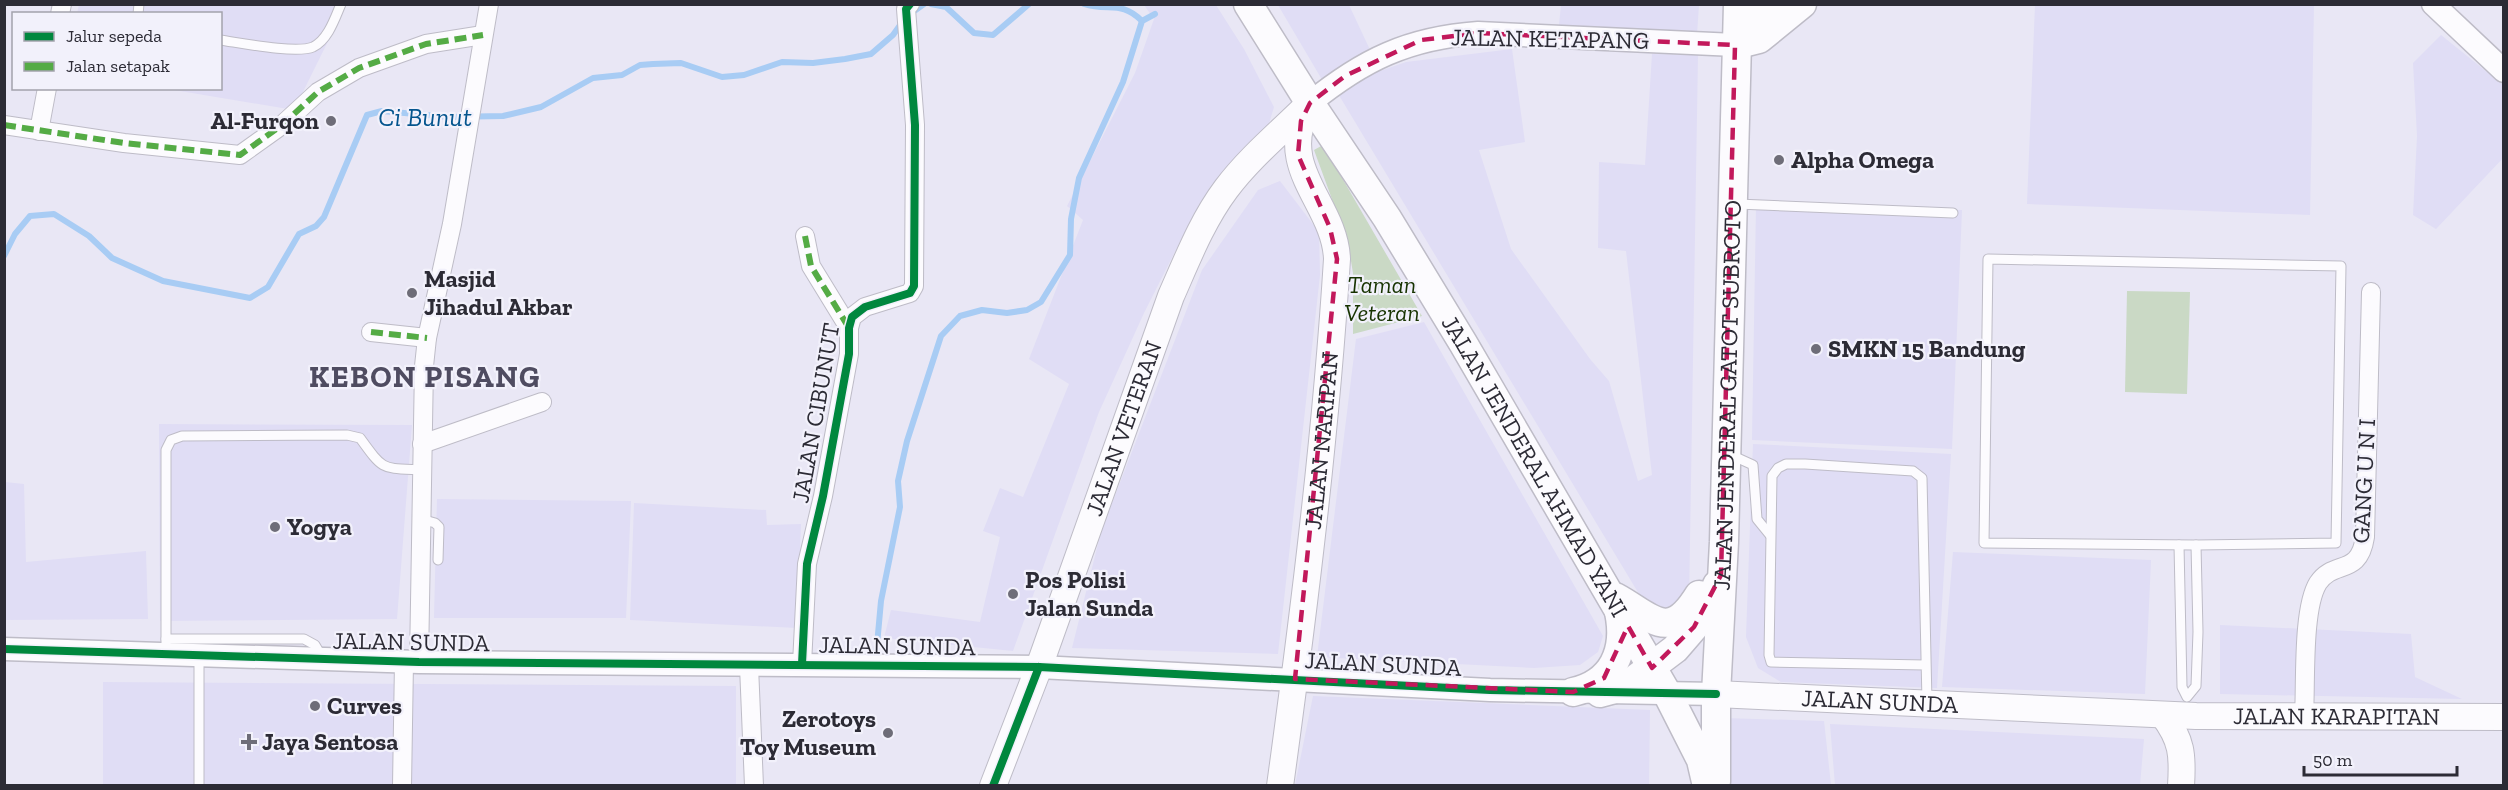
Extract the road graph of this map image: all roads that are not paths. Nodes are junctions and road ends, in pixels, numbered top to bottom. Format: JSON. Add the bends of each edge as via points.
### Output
{"nodes":[{"id":1,"x":341,"y":4,"type":"edge"},
{"id":2,"x":489,"y":4,"type":"edge"},
{"id":3,"x":1248,"y":4,"type":"edge"},
{"id":4,"x":1769,"y":4,"type":"edge"},
{"id":5,"x":1802,"y":4,"type":"edge"},
{"id":6,"x":2433,"y":4,"type":"edge"},
{"id":7,"x":908,"y":7,"type":"edge"},
{"id":8,"x":1737,"y":26,"type":"edge"},
{"id":9,"x":483,"y":35,"type":"junction"},
{"id":10,"x":222,"y":40,"type":"edge"},
{"id":11,"x":2504,"y":71,"type":"edge"},
{"id":12,"x":47,"y":90,"type":"edge"},
{"id":13,"x":1310,"y":104,"type":"junction"},
{"id":14,"x":4,"y":125,"type":"edge"},
{"id":15,"x":39,"y":131,"type":"junction"},
{"id":16,"x":1732,"y":204,"type":"junction"},
{"id":17,"x":1953,"y":213,"type":"dead end"},
{"id":18,"x":805,"y":236,"type":"dead end"},
{"id":19,"x":2371,"y":292,"type":"dead end"},
{"id":20,"x":849,"y":328,"type":"junction"},
{"id":21,"x":371,"y":332,"type":"dead end"},
{"id":22,"x":427,"y":338,"type":"junction"},
{"id":23,"x":542,"y":402,"type":"dead end"},
{"id":24,"x":422,"y":444,"type":"junction"},
{"id":25,"x":1726,"y":454,"type":"junction"},
{"id":26,"x":421,"y":470,"type":"junction"},
{"id":27,"x":421,"y":519,"type":"junction"},
{"id":28,"x":1770,"y":535,"type":"junction"},
{"id":29,"x":1724,"y":542,"type":"junction"},
{"id":30,"x":2179,"y":545,"type":"junction"},
{"id":31,"x":2196,"y":545,"type":"junction"},
{"id":32,"x":438,"y":560,"type":"dead end"},
{"id":33,"x":1721,"y":575,"type":"junction"},
{"id":34,"x":1610,"y":594,"type":"junction"},
{"id":35,"x":166,"y":647,"type":"junction"},
{"id":36,"x":4,"y":649,"type":"edge"},
{"id":37,"x":199,"y":655,"type":"junction"},
{"id":38,"x":323,"y":659,"type":"junction"},
{"id":39,"x":411,"y":662,"type":"junction"},
{"id":40,"x":802,"y":664,"type":"junction"},
{"id":41,"x":1925,"y":665,"type":"junction"},
{"id":42,"x":749,"y":666,"type":"junction"},
{"id":43,"x":1039,"y":667,"type":"junction"},
{"id":44,"x":1652,"y":668,"type":"junction"},
{"id":45,"x":1295,"y":679,"type":"junction"},
{"id":46,"x":1586,"y":693,"type":"junction"},
{"id":47,"x":1668,"y":694,"type":"junction"},
{"id":48,"x":1716,"y":694,"type":"junction"},
{"id":49,"x":1927,"y":704,"type":"junction"},
{"id":50,"x":2184,"y":712,"type":"junction"},
{"id":51,"x":2304,"y":716,"type":"junction"},
{"id":52,"x":2504,"y":717,"type":"edge"},
{"id":53,"x":2183,"y":758,"type":"junction"},
{"id":54,"x":199,"y":786,"type":"edge"},
{"id":55,"x":402,"y":786,"type":"edge"},
{"id":56,"x":754,"y":786,"type":"edge"},
{"id":57,"x":993,"y":786,"type":"edge"},
{"id":58,"x":1280,"y":786,"type":"edge"},
{"id":59,"x":1707,"y":786,"type":"edge"},
{"id":60,"x":1716,"y":786,"type":"edge"},
{"id":61,"x":2181,"y":786,"type":"edge"}],
"edges":[{"from":1,"to":10,"type":"lane","via":[[331,28],[315,46],[268,47]]},
{"from":2,"to":9,"type":"street"},
{"from":3,"to":13,"type":"main road","name":"JALAN JENDERAL AHMAD YANI"},
{"from":4,"to":8,"type":"street"},
{"from":5,"to":8,"type":"main road","via":[[1759,39]]},
{"from":6,"to":11,"type":"street"},
{"from":7,"to":20,"type":"street","name":"JALAN CIBUNUT","via":[[906,35],[915,125],[914,286],[910,293],[858,312]]},
{"from":8,"to":13,"type":"street","name":"JALAN KETAPANG","via":[[1478,33],[1421,40],[1345,76]]},
{"from":8,"to":16,"type":"main road","name":"JALAN JENDERAL GATOT SUBROTO"},
{"from":9,"to":15,"type":"street","via":[[426,44],[359,68],[318,92],[282,125],[240,155]]},
{"from":9,"to":22,"type":"street","via":[[452,224]]},
{"from":12,"to":15,"type":"street"},
{"from":13,"to":34,"type":"main road","name":"JALAN JENDERAL AHMAD YANI","via":[[1388,218]]},
{"from":13,"to":43,"type":"main road","name":"JALAN VETERAN","via":[[1225,190],[1195,242],[1171,296]]},
{"from":13,"to":45,"type":"main road","name":"JALAN NARIPAN","via":[[1301,121],[1298,156],[1330,228],[1337,259]]},
{"from":14,"to":15,"type":"street"},
{"from":16,"to":17,"type":"lane"},
{"from":16,"to":25,"type":"main road","name":"JALAN JENDERAL GATOT SUBROTO"},
{"from":18,"to":20,"type":"street","via":[[811,266]]},
{"from":19,"to":51,"type":"street","name":"GANG U N I","via":[[2365,537],[2360,556],[2319,582],[2311,603]]},
{"from":20,"to":40,"type":"street","name":"JALAN CIBUNUT","via":[[849,354],[807,564]]},
{"from":21,"to":22,"type":"street"},
{"from":22,"to":24,"type":"street"},
{"from":23,"to":24,"type":"street"},
{"from":24,"to":26,"type":"street"},
{"from":25,"to":28,"type":"lane","via":[[1753,465],[1757,519]]},
{"from":25,"to":29,"type":"main road","name":"JALAN JENDERAL GATOT SUBROTO"},
{"from":26,"to":27,"type":"street"},
{"from":26,"to":35,"type":"lane","via":[[381,465],[360,438],[347,435],[182,436],[171,440],[166,450]]},
{"from":27,"to":32,"type":"lane","via":[[439,527]]},
{"from":27,"to":39,"type":"street"},
{"from":28,"to":41,"type":"lane","via":[[1772,662]]},
{"from":28,"to":41,"type":"lane","via":[[1772,477],[1786,464],[1918,474],[1922,478]]},
{"from":29,"to":33,"type":"main road","name":"JALAN JENDERAL GATOT SUBROTO"},
{"from":29,"to":34,"type":"main road","via":[[1690,609],[1676,620],[1649,620]]},
{"from":30,"to":31,"type":"lane"},
{"from":30,"to":31,"type":"lane","via":[[1984,543],[1988,259],[2341,266],[2336,543]]},
{"from":30,"to":50,"type":"lane"},
{"from":31,"to":50,"type":"lane","via":[[2196,686]]},
{"from":33,"to":44,"type":"main road","via":[[1694,627]]},
{"from":33,"to":48,"type":"main road","name":"JALAN JENDERAL GATOT SUBROTO"},
{"from":34,"to":44,"type":"main road","name":"JALAN JENDERAL AHMAD YANI"},
{"from":34,"to":46,"type":"main road","via":[[1619,610],[1621,646],[1604,678]]},
{"from":35,"to":36,"type":"street","name":"JALAN SUNDA"},
{"from":35,"to":37,"type":"street","name":"JALAN SUNDA"},
{"from":35,"to":38,"type":"lane","via":[[304,639],[315,645]]},
{"from":37,"to":38,"type":"street","name":"JALAN SUNDA"},
{"from":37,"to":54,"type":"lane"},
{"from":38,"to":39,"type":"street","name":"JALAN SUNDA"},
{"from":39,"to":42,"type":"street","name":"JALAN SUNDA"},
{"from":39,"to":55,"type":"street"},
{"from":40,"to":42,"type":"street","name":"JALAN SUNDA"},
{"from":40,"to":43,"type":"street","name":"JALAN SUNDA"},
{"from":41,"to":49,"type":"lane"},
{"from":42,"to":56,"type":"street"},
{"from":43,"to":45,"type":"street","name":"JALAN SUNDA"},
{"from":43,"to":57,"type":"main road","name":"JALAN VETERAN"},
{"from":44,"to":46,"type":"main road","via":[[1626,686]]},
{"from":44,"to":47,"type":"main road","name":"JALAN JENDERAL AHMAD YANI"},
{"from":45,"to":46,"type":"street","name":"JALAN SUNDA"},
{"from":45,"to":58,"type":"main road","name":"JALAN NARIPAN"},
{"from":46,"to":47,"type":"street","name":"JALAN SUNDA"},
{"from":47,"to":48,"type":"street","name":"JALAN SUNDA"},
{"from":47,"to":59,"type":"main road","name":"JALAN JENDERAL AHMAD YANI","via":[[1701,760]]},
{"from":48,"to":49,"type":"main road","name":"JALAN SUNDA"},
{"from":48,"to":60,"type":"main road","name":"JALAN JENDERAL GATOT SUBROTO"},
{"from":49,"to":50,"type":"main road","name":"JALAN SUNDA"},
{"from":50,"to":51,"type":"main road","name":"JALAN KARAPITAN"},
{"from":50,"to":53,"type":"main road","via":[[2176,732]]},
{"from":50,"to":53,"type":"main road","via":[[2196,734]]},
{"from":51,"to":52,"type":"main road","name":"JALAN KARAPITAN"},
{"from":53,"to":61,"type":"main road"}]}
